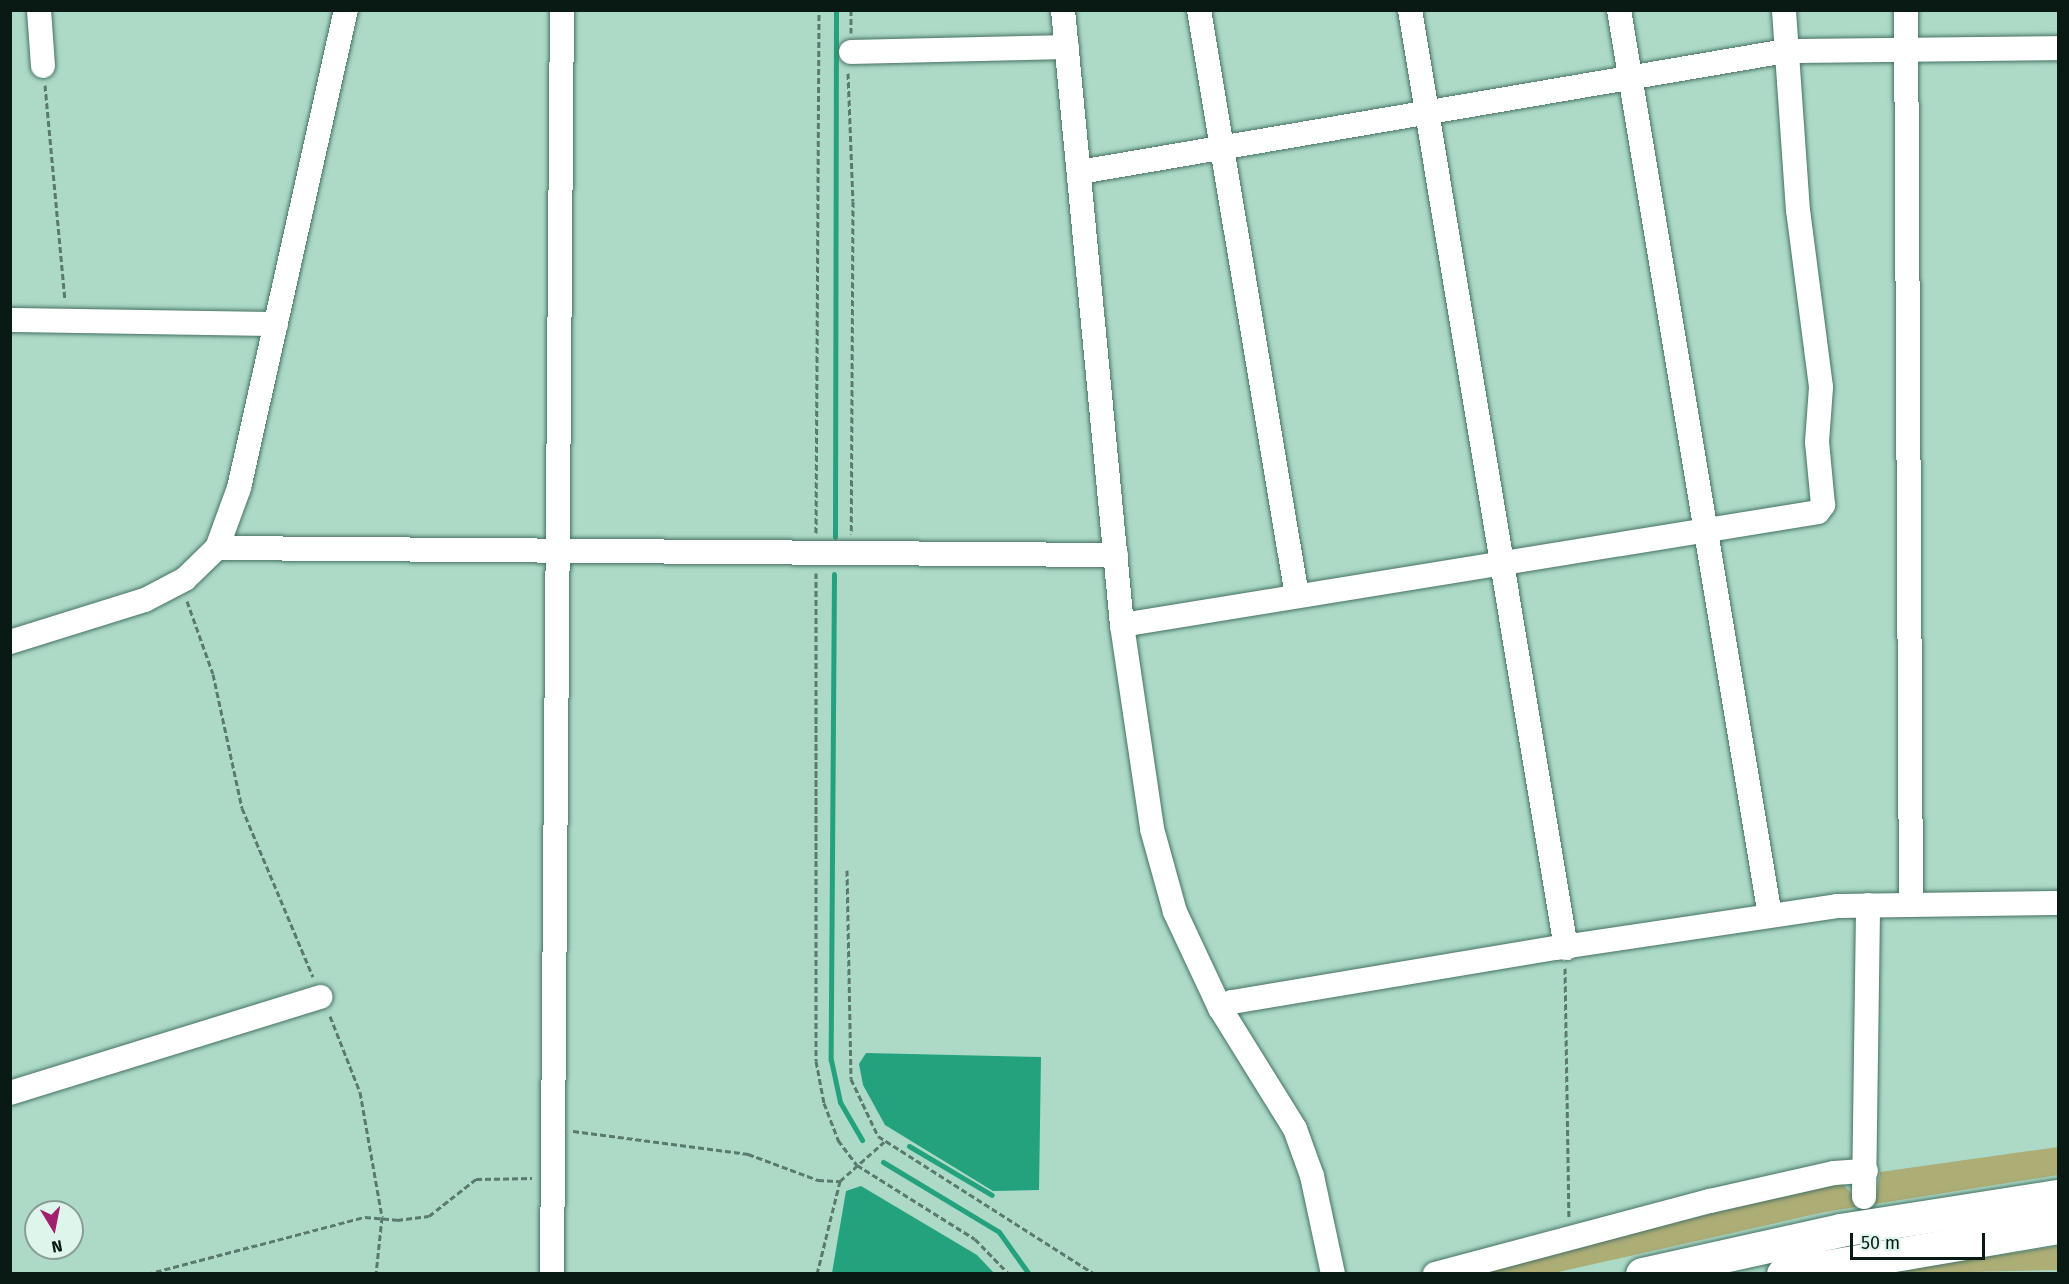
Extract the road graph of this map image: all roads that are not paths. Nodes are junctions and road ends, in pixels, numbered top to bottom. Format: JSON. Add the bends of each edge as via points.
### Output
{"nodes":[{"id":1,"x":39,"y":10,"type":"edge"},
{"id":2,"x":346,"y":10,"type":"edge"},
{"id":3,"x":562,"y":10,"type":"edge"},
{"id":4,"x":1063,"y":10,"type":"edge"},
{"id":5,"x":1198,"y":10,"type":"edge"},
{"id":6,"x":1410,"y":10,"type":"edge"},
{"id":7,"x":1619,"y":10,"type":"edge"},
{"id":8,"x":1784,"y":10,"type":"edge"},
{"id":9,"x":1906,"y":10,"type":"edge"},
{"id":10,"x":1067,"y":47,"type":"junction"},
{"id":11,"x":1906,"y":47,"type":"junction"},
{"id":12,"x":2058,"y":48,"type":"edge"},
{"id":13,"x":1786,"y":51,"type":"junction"},
{"id":14,"x":851,"y":52,"type":"road end"},
{"id":15,"x":43,"y":66,"type":"road end"},
{"id":16,"x":1631,"y":80,"type":"junction"},
{"id":17,"x":1429,"y":113,"type":"junction"},
{"id":18,"x":1222,"y":146,"type":"junction"},
{"id":19,"x":1080,"y":172,"type":"junction"},
{"id":20,"x":10,"y":320,"type":"edge"},
{"id":21,"x":276,"y":324,"type":"junction"},
{"id":22,"x":1707,"y":532,"type":"junction"},
{"id":23,"x":217,"y":548,"type":"junction"},
{"id":24,"x":558,"y":554,"type":"junction"},
{"id":25,"x":1116,"y":555,"type":"junction"},
{"id":26,"x":1503,"y":562,"type":"junction"},
{"id":27,"x":1296,"y":596,"type":"junction"},
{"id":28,"x":1122,"y":625,"type":"junction"},
{"id":29,"x":10,"y":642,"type":"edge"},
{"id":30,"x":2058,"y":903,"type":"edge"},
{"id":31,"x":1868,"y":904,"type":"junction"},
{"id":32,"x":1911,"y":904,"type":"junction"},
{"id":33,"x":1770,"y":916,"type":"junction"},
{"id":34,"x":1566,"y":948,"type":"junction"},
{"id":35,"x":321,"y":997,"type":"road end"},
{"id":36,"x":1220,"y":1008,"type":"junction"},
{"id":37,"x":12,"y":1089,"type":"edge"},
{"id":38,"x":1866,"y":1171,"type":"junction"},
{"id":39,"x":2058,"y":1196,"type":"edge"},
{"id":40,"x":1864,"y":1197,"type":"dead end"},
{"id":41,"x":2058,"y":1227,"type":"edge"},
{"id":42,"x":552,"y":1274,"type":"edge"},
{"id":43,"x":1333,"y":1274,"type":"edge"},
{"id":44,"x":1435,"y":1274,"type":"edge"},
{"id":45,"x":1642,"y":1274,"type":"edge"},
{"id":46,"x":1782,"y":1274,"type":"edge"}],
"edges":[{"from":1,"to":15,"type":"street"},
{"from":2,"to":21,"type":"street"},
{"from":3,"to":24,"type":"street"},
{"from":4,"to":10,"type":"street"},
{"from":5,"to":18,"type":"street"},
{"from":6,"to":17,"type":"street"},
{"from":7,"to":16,"type":"street"},
{"from":8,"to":13,"type":"street"},
{"from":9,"to":11,"type":"street"},
{"from":10,"to":14,"type":"street"},
{"from":10,"to":19,"type":"street"},
{"from":11,"to":12,"type":"street"},
{"from":11,"to":13,"type":"street"},
{"from":11,"to":32,"type":"street"},
{"from":13,"to":16,"type":"street"},
{"from":13,"to":22,"type":"street","via":[[1798,211],[1818,351],[1817,442],[1823,505],[1810,514]]},
{"from":16,"to":17,"type":"street"},
{"from":16,"to":22,"type":"street"},
{"from":17,"to":18,"type":"street"},
{"from":17,"to":26,"type":"street"},
{"from":18,"to":19,"type":"street"},
{"from":18,"to":27,"type":"street"},
{"from":19,"to":25,"type":"street"},
{"from":20,"to":21,"type":"street"},
{"from":21,"to":23,"type":"street","via":[[239,488]]},
{"from":22,"to":26,"type":"street","via":[[1693,529]]},
{"from":22,"to":33,"type":"street"},
{"from":23,"to":24,"type":"street"},
{"from":23,"to":29,"type":"street","via":[[180,581],[145,600]]},
{"from":24,"to":25,"type":"street"},
{"from":24,"to":42,"type":"street"},
{"from":25,"to":28,"type":"street"},
{"from":26,"to":27,"type":"street"},
{"from":26,"to":34,"type":"street"},
{"from":27,"to":28,"type":"street"},
{"from":28,"to":36,"type":"street","via":[[1152,829],[1175,912]]},
{"from":30,"to":32,"type":"street"},
{"from":31,"to":32,"type":"street"},
{"from":31,"to":33,"type":"street"},
{"from":31,"to":38,"type":"street"},
{"from":33,"to":34,"type":"street"},
{"from":34,"to":36,"type":"street","via":[[1232,1002]]},
{"from":35,"to":37,"type":"street"},
{"from":36,"to":43,"type":"street","via":[[1295,1129],[1312,1176]]},
{"from":38,"to":40,"type":"street"},
{"from":38,"to":44,"type":"street","via":[[1834,1173],[1571,1235]]},
{"from":39,"to":45,"type":"highway","via":[[1840,1230]]},
{"from":41,"to":46,"type":"highway"}]}
